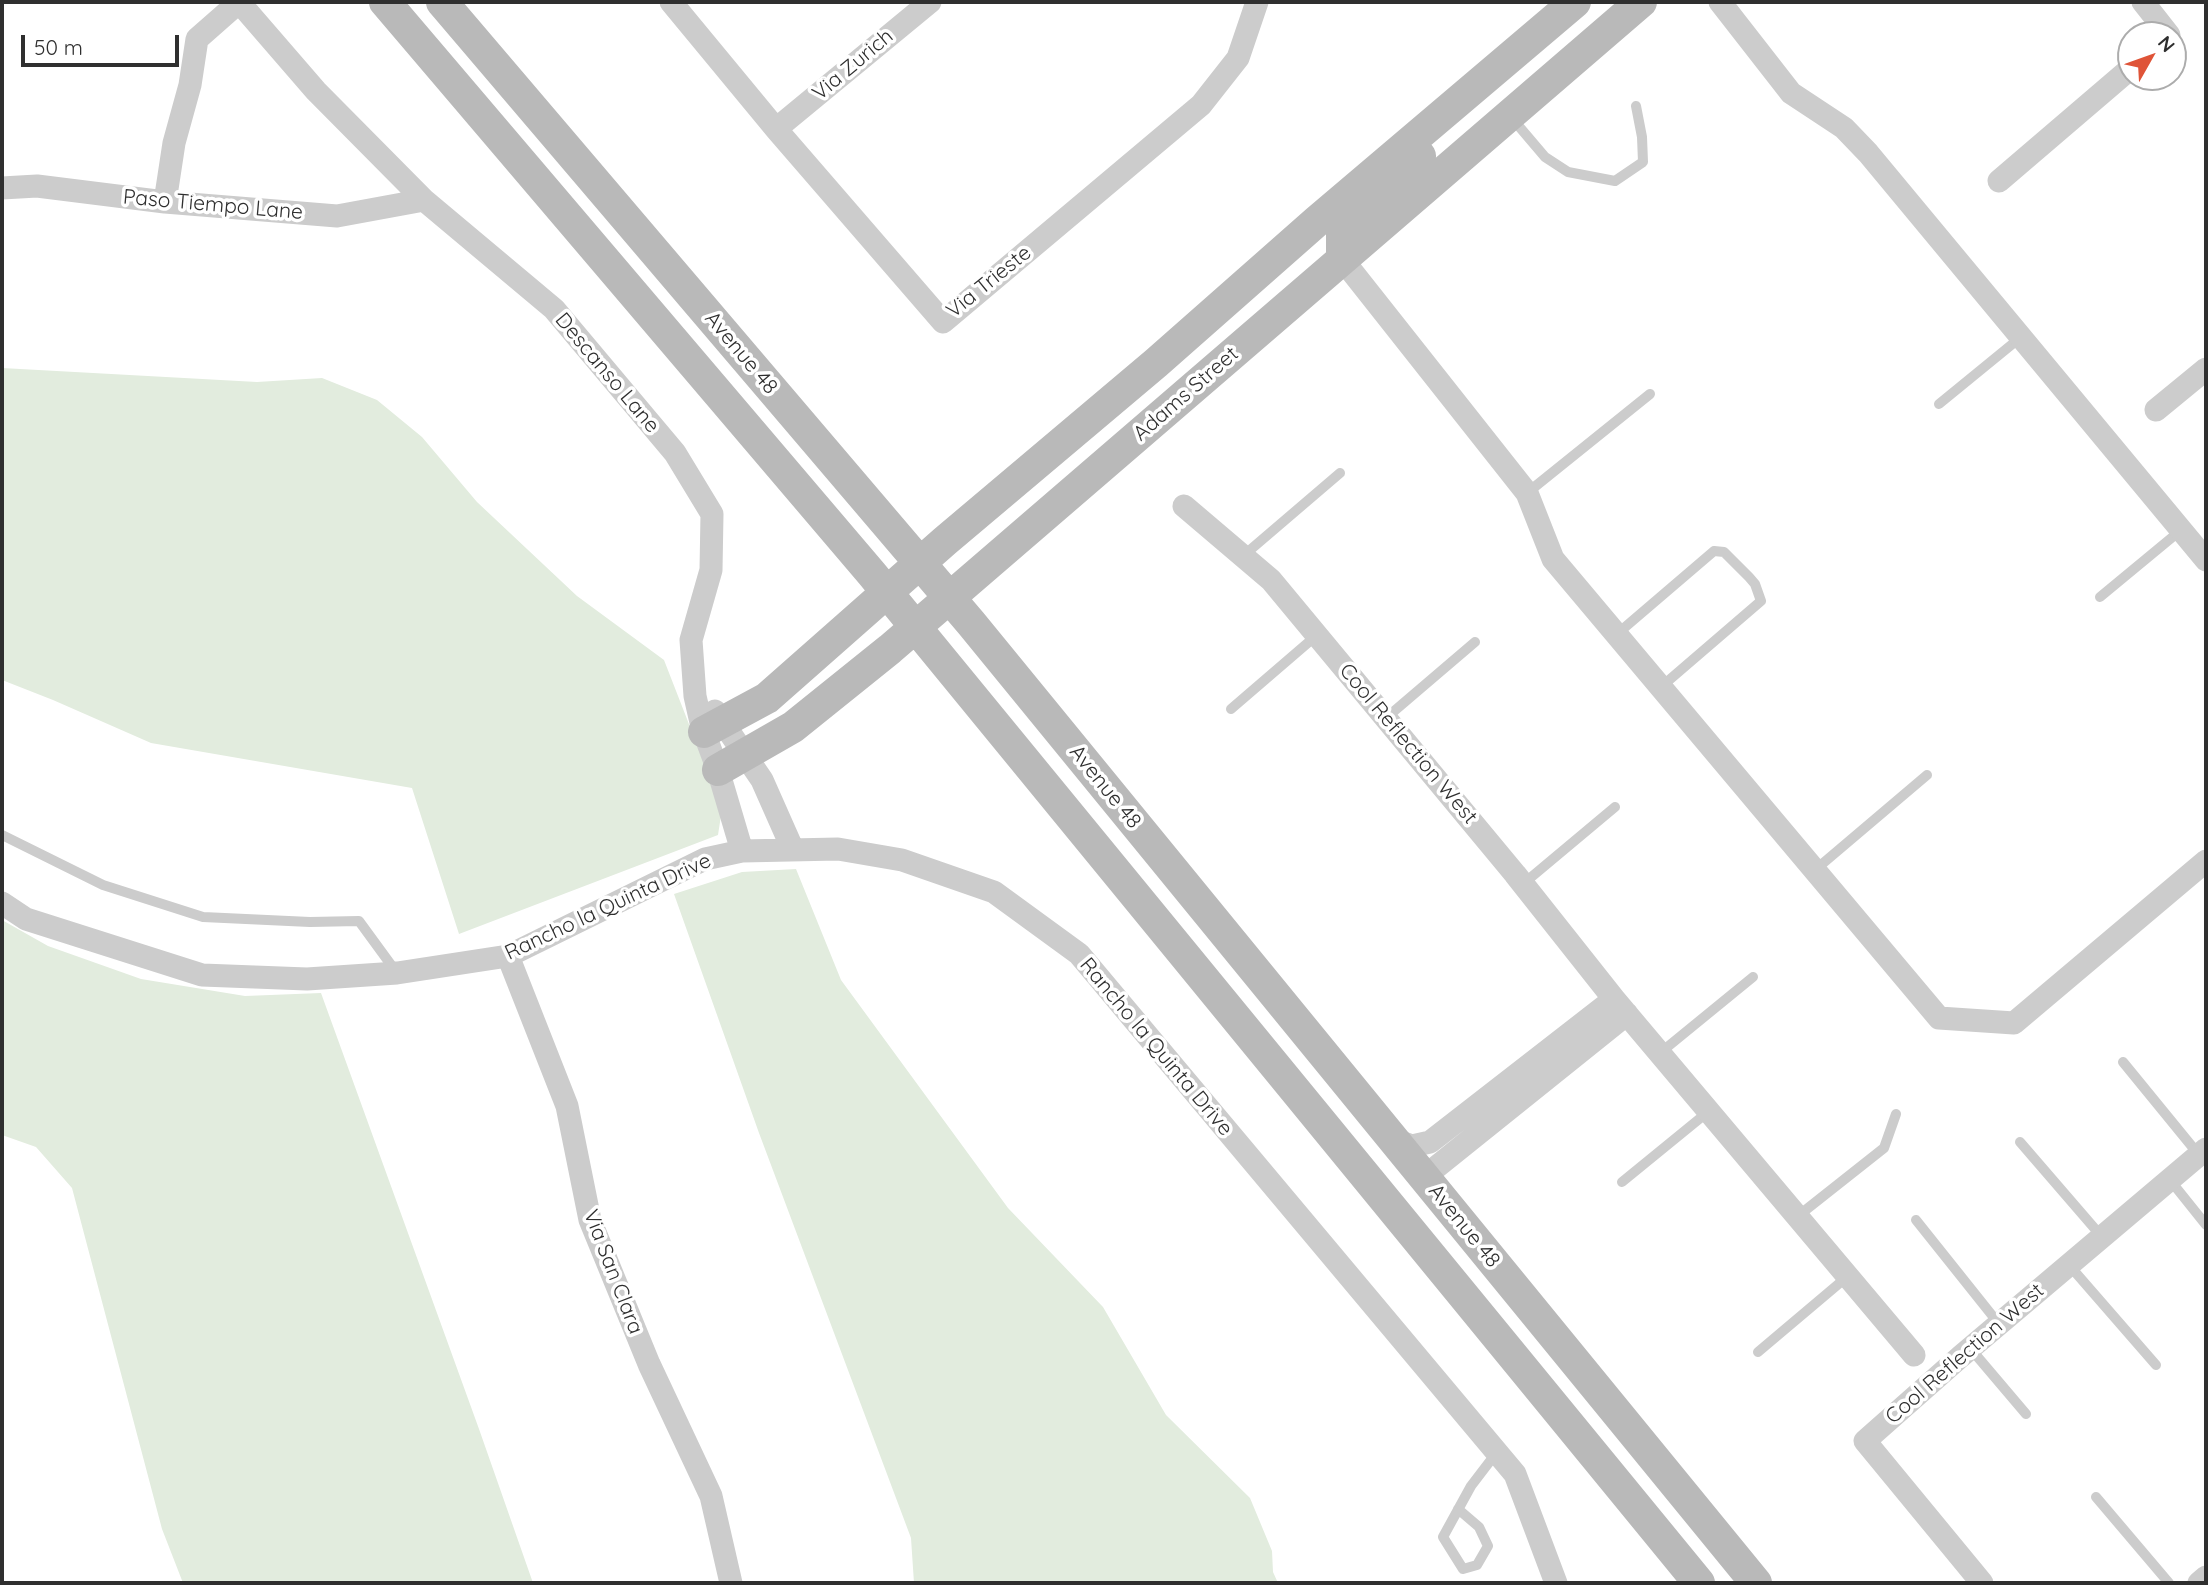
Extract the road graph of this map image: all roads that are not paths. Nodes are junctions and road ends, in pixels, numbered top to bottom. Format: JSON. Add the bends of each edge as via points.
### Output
{"nodes":[{"id":1,"x":239,"y":2,"type":"edge"},
{"id":2,"x":385,"y":2,"type":"edge"},
{"id":3,"x":442,"y":2,"type":"edge"},
{"id":4,"x":671,"y":2,"type":"edge"},
{"id":5,"x":930,"y":2,"type":"edge"},
{"id":6,"x":1257,"y":2,"type":"edge"},
{"id":7,"x":1575,"y":2,"type":"edge"},
{"id":8,"x":1641,"y":2,"type":"edge"},
{"id":9,"x":1720,"y":2,"type":"edge"},
{"id":10,"x":2143,"y":2,"type":"edge"},
{"id":11,"x":2158,"y":21,"type":"edge"},
{"id":12,"x":2117,"y":80,"type":"edge"},
{"id":13,"x":1636,"y":106,"type":"dead end"},
{"id":14,"x":1510,"y":115,"type":"junction"},
{"id":15,"x":1426,"y":128,"type":"junction"},
{"id":16,"x":776,"y":129,"type":"junction"},
{"id":17,"x":1999,"y":181,"type":"dead end"},
{"id":18,"x":2,"y":188,"type":"edge"},
{"id":19,"x":424,"y":200,"type":"junction"},
{"id":20,"x":165,"y":202,"type":"junction"},
{"id":21,"x":1342,"y":259,"type":"junction"},
{"id":22,"x":2021,"y":337,"type":"junction"},
{"id":23,"x":2206,"y":369,"type":"edge"},
{"id":24,"x":1650,"y":394,"type":"dead end"},
{"id":25,"x":1939,"y":404,"type":"dead end"},
{"id":26,"x":2156,"y":410,"type":"dead end"},
{"id":27,"x":1340,"y":473,"type":"dead end"},
{"id":28,"x":1527,"y":493,"type":"junction"},
{"id":29,"x":1184,"y":506,"type":"dead end"},
{"id":30,"x":2181,"y":530,"type":"junction"},
{"id":31,"x":1243,"y":556,"type":"junction"},
{"id":32,"x":2206,"y":560,"type":"edge"},
{"id":33,"x":920,"y":564,"type":"junction"},
{"id":34,"x":888,"y":593,"type":"junction"},
{"id":35,"x":948,"y":597,"type":"junction"},
{"id":36,"x":2100,"y":597,"type":"dead end"},
{"id":37,"x":915,"y":627,"type":"junction"},
{"id":38,"x":1617,"y":634,"type":"junction"},
{"id":39,"x":1317,"y":635,"type":"junction"},
{"id":40,"x":1475,"y":642,"type":"dead end"},
{"id":41,"x":1661,"y":687,"type":"junction"},
{"id":42,"x":1231,"y":709,"type":"dead end"},
{"id":43,"x":1386,"y":718,"type":"junction"},
{"id":44,"x":714,"y":727,"type":"junction"},
{"id":45,"x":746,"y":755,"type":"junction"},
{"id":46,"x":718,"y":770,"type":"junction"},
{"id":47,"x":1927,"y":775,"type":"dead end"},
{"id":48,"x":1615,"y":807,"type":"dead end"},
{"id":49,"x":2,"y":835,"type":"edge"},
{"id":50,"x":793,"y":850,"type":"junction"},
{"id":51,"x":742,"y":851,"type":"junction"},
{"id":52,"x":2206,"y":861,"type":"edge"},
{"id":53,"x":1815,"y":870,"type":"junction"},
{"id":54,"x":1523,"y":884,"type":"junction"},
{"id":55,"x":2,"y":903,"type":"edge"},
{"id":56,"x":508,"y":956,"type":"junction"},
{"id":57,"x":397,"y":973,"type":"junction"},
{"id":58,"x":1753,"y":977,"type":"dead end"},
{"id":59,"x":1221,"y":999,"type":"junction"},
{"id":60,"x":1620,"y":1006,"type":"junction"},
{"id":61,"x":1660,"y":1053,"type":"junction"},
{"id":62,"x":2123,"y":1062,"type":"dead end"},
{"id":63,"x":1709,"y":1111,"type":"junction"},
{"id":64,"x":1896,"y":1115,"type":"dead end"},
{"id":65,"x":1393,"y":1139,"type":"junction"},
{"id":66,"x":2020,"y":1142,"type":"dead end"},
{"id":67,"x":2203,"y":1152,"type":"edge"},
{"id":68,"x":1424,"y":1177,"type":"junction"},
{"id":69,"x":2170,"y":1180,"type":"junction"},
{"id":70,"x":1622,"y":1182,"type":"dead end"},
{"id":71,"x":1798,"y":1216,"type":"junction"},
{"id":72,"x":1916,"y":1220,"type":"dead end"},
{"id":73,"x":2206,"y":1225,"type":"edge"},
{"id":74,"x":2102,"y":1237,"type":"junction"},
{"id":75,"x":2069,"y":1265,"type":"junction"},
{"id":76,"x":1848,"y":1276,"type":"junction"},
{"id":77,"x":1999,"y":1324,"type":"junction"},
{"id":78,"x":1970,"y":1348,"type":"junction"},
{"id":79,"x":1758,"y":1352,"type":"dead end"},
{"id":80,"x":1914,"y":1355,"type":"dead end"},
{"id":81,"x":2156,"y":1365,"type":"dead end"},
{"id":82,"x":2026,"y":1414,"type":"dead end"},
{"id":83,"x":1497,"y":1452,"type":"junction"},
{"id":84,"x":2096,"y":1497,"type":"dead end"},
{"id":85,"x":1458,"y":1509,"type":"junction"},
{"id":86,"x":2206,"y":1577,"type":"edge"},
{"id":87,"x":731,"y":1583,"type":"edge"},
{"id":88,"x":1556,"y":1583,"type":"edge"},
{"id":89,"x":1699,"y":1583,"type":"edge"},
{"id":90,"x":1756,"y":1583,"type":"edge"},
{"id":91,"x":1982,"y":1583,"type":"edge"},
{"id":92,"x":2169,"y":1583,"type":"edge"},
{"id":93,"x":2199,"y":1583,"type":"edge"}],
"edges":[{"from":1,"to":19,"type":"street","name":"Descanso Lane","via":[[316,91]]},
{"from":1,"to":20,"type":"street","via":[[197,39]]},
{"from":2,"to":34,"type":"main road","name":"Avenue 48"},
{"from":3,"to":33,"type":"main road","name":"Avenue 48"},
{"from":4,"to":16,"type":"street","name":"Via Trieste"},
{"from":5,"to":16,"type":"street","name":"Via Zurich"},
{"from":6,"to":16,"type":"street","name":"Via Trieste","via":[[1238,58],[1201,105],[943,322]]},
{"from":7,"to":15,"type":"main road","name":"Adams Street"},
{"from":8,"to":14,"type":"main road","name":"Adams Street"},
{"from":9,"to":22,"type":"street","via":[[1791,93],[1844,128],[1868,153]]},
{"from":10,"to":11,"type":"street"},
{"from":12,"to":17,"type":"street"},
{"from":13,"to":14,"type":"lane","via":[[1643,162],[1615,181],[1568,172],[1545,157]]},
{"from":14,"to":21,"type":"main road","name":"Adams Street"},
{"from":15,"to":21,"type":"main road","via":[[1418,163],[1342,230]]},
{"from":15,"to":33,"type":"main road","name":"Adams Street"},
{"from":18,"to":20,"type":"street","name":"Paso Tiempo Lane","via":[[37,186]]},
{"from":19,"to":20,"type":"street","name":"Paso Tiempo Lane","via":[[337,216]]},
{"from":19,"to":44,"type":"street","name":"Descanso Lane","via":[[554,309],[675,453],[712,514],[711,570],[691,640],[694,683]]},
{"from":21,"to":28,"type":"street"},
{"from":21,"to":35,"type":"main road","name":"Adams Street"},
{"from":22,"to":25,"type":"lane"},
{"from":22,"to":30,"type":"street"},
{"from":23,"to":26,"type":"street"},
{"from":24,"to":28,"type":"lane"},
{"from":27,"to":31,"type":"lane"},
{"from":28,"to":38,"type":"street","via":[[1553,559]]},
{"from":29,"to":31,"type":"street","name":"Cool Reflection West"},
{"from":30,"to":32,"type":"street"},
{"from":30,"to":36,"type":"lane"},
{"from":31,"to":39,"type":"street","name":"Cool Reflection West","via":[[1271,580]]},
{"from":33,"to":34,"type":"main road","name":"Adams Street"},
{"from":33,"to":35,"type":"main road","name":"Avenue 48"},
{"from":34,"to":37,"type":"main road","name":"Avenue 48"},
{"from":34,"to":44,"type":"main road","name":"Adams Street","via":[[767,698]]},
{"from":35,"to":37,"type":"main road","name":"Adams Street"},
{"from":35,"to":65,"type":"main road","name":"Avenue 48"},
{"from":37,"to":45,"type":"main road","name":"Adams Street","via":[[793,727]]},
{"from":37,"to":59,"type":"main road","name":"Avenue 48"},
{"from":38,"to":41,"type":"street"},
{"from":38,"to":41,"type":"lane","via":[[1714,551],[1724,552],[1755,584],[1762,601]]},
{"from":39,"to":42,"type":"lane"},
{"from":39,"to":43,"type":"street","name":"Cool Reflection West"},
{"from":40,"to":43,"type":"lane"},
{"from":41,"to":53,"type":"street"},
{"from":43,"to":54,"type":"street","name":"Cool Reflection West"},
{"from":44,"to":45,"type":"street"},
{"from":44,"to":46,"type":"street"},
{"from":45,"to":46,"type":"main road","name":"Adams Street"},
{"from":45,"to":50,"type":"street"},
{"from":46,"to":51,"type":"street"},
{"from":47,"to":53,"type":"lane"},
{"from":48,"to":54,"type":"lane"},
{"from":49,"to":57,"type":"lane","via":[[103,885],[203,917],[359,921]]},
{"from":50,"to":51,"type":"street","name":"Rancho la Quinta Drive"},
{"from":50,"to":83,"type":"street","name":"Rancho la Quinta Drive","via":[[838,849],[902,860],[994,892],[1079,954]]},
{"from":51,"to":56,"type":"street","name":"Rancho la Quinta Drive","via":[[705,859]]},
{"from":52,"to":53,"type":"street","via":[[2014,1023],[1939,1018]]},
{"from":54,"to":60,"type":"street","name":"Cool Reflection West"},
{"from":55,"to":57,"type":"street","name":"Rancho la Quinta Drive","via":[[26,919],[202,975],[307,979]]},
{"from":56,"to":57,"type":"street","name":"Rancho la Quinta Drive"},
{"from":56,"to":87,"type":"street","name":"Via San Clara","via":[[566,1107],[590,1220],[649,1364],[711,1496]]},
{"from":58,"to":61,"type":"lane"},
{"from":59,"to":68,"type":"main road","via":[[1278,1038],[1384,1166],[1406,1177]]},
{"from":59,"to":89,"type":"main road","name":"Avenue 48"},
{"from":60,"to":61,"type":"street","name":"Cool Reflection West"},
{"from":60,"to":65,"type":"street","via":[[1430,1142],[1412,1146]]},
{"from":60,"to":68,"type":"street"},
{"from":61,"to":63,"type":"street","name":"Cool Reflection West"},
{"from":62,"to":67,"type":"lane"},
{"from":63,"to":70,"type":"lane"},
{"from":63,"to":71,"type":"street","name":"Cool Reflection West"},
{"from":64,"to":71,"type":"lane","via":[[1884,1148]]},
{"from":65,"to":68,"type":"main road","name":"Avenue 48"},
{"from":66,"to":74,"type":"lane"},
{"from":67,"to":69,"type":"street","name":"Cool Reflection West"},
{"from":68,"to":90,"type":"main road","name":"Avenue 48"},
{"from":69,"to":73,"type":"lane"},
{"from":69,"to":74,"type":"street","name":"Cool Reflection West"},
{"from":71,"to":76,"type":"street","name":"Cool Reflection West"},
{"from":72,"to":77,"type":"lane"},
{"from":74,"to":75,"type":"street","name":"Cool Reflection West"},
{"from":75,"to":77,"type":"street","name":"Cool Reflection West"},
{"from":75,"to":81,"type":"lane"},
{"from":76,"to":79,"type":"lane"},
{"from":76,"to":80,"type":"street","name":"Cool Reflection West"},
{"from":77,"to":78,"type":"street","name":"Cool Reflection West"},
{"from":78,"to":82,"type":"lane"},
{"from":78,"to":91,"type":"street","name":"Cool Reflection West","via":[[1865,1441]]},
{"from":83,"to":85,"type":"lane"},
{"from":83,"to":88,"type":"street","name":"Rancho la Quinta Drive","via":[[1516,1474]]},
{"from":84,"to":92,"type":"lane"},
{"from":85,"to":85,"type":"lane","via":[[1443,1537],[1462,1569],[1477,1565],[1488,1546],[1479,1527]]},
{"from":86,"to":93,"type":"street"}]}
